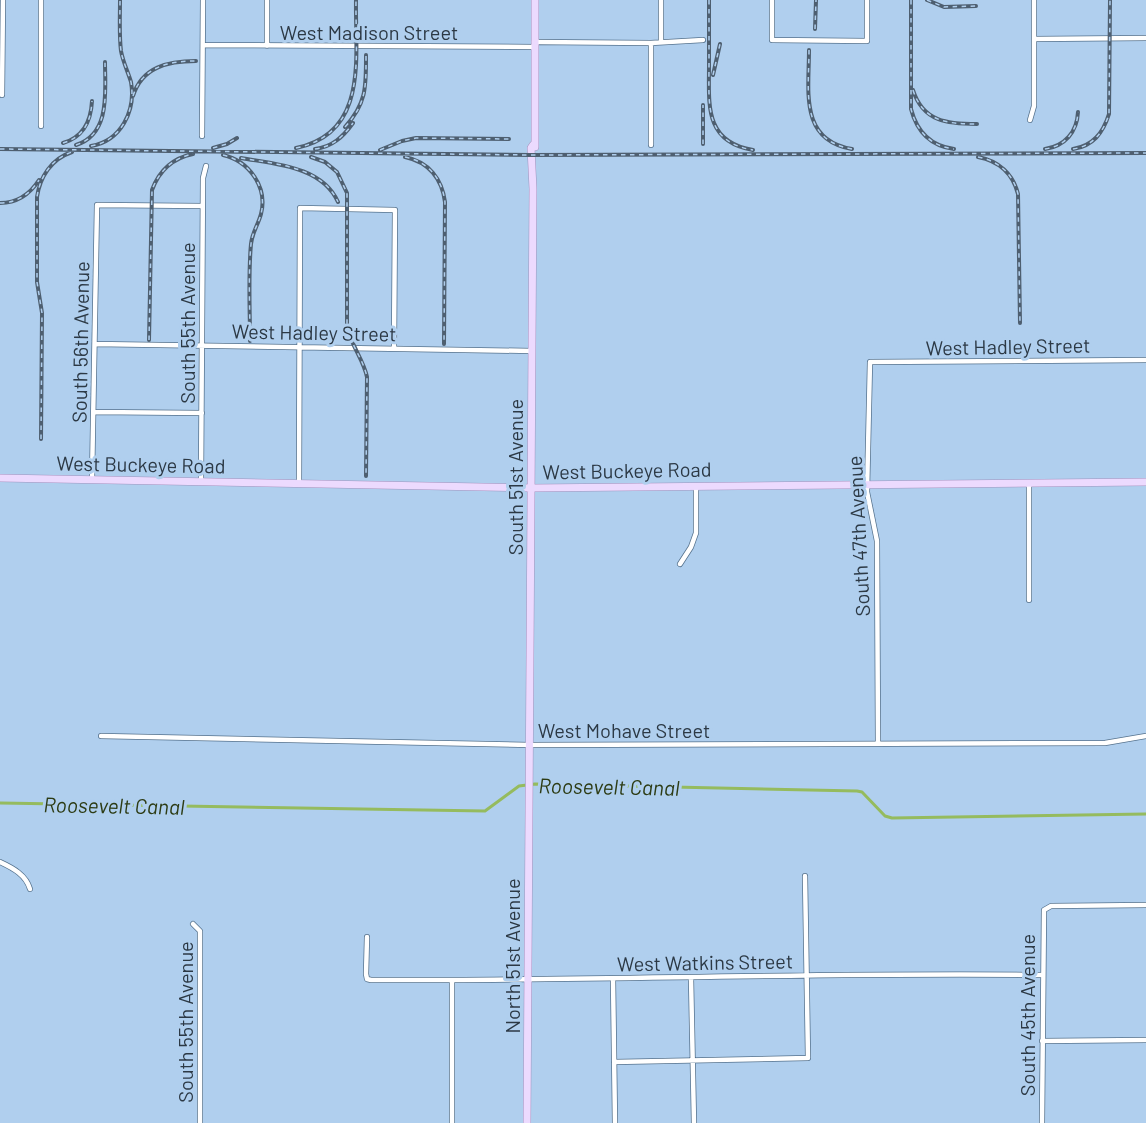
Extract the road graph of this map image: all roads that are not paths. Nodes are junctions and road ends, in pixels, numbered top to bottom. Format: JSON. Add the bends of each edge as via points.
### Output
{"nodes":[{"id":1,"x":3,"y":0,"type":"edge"},
{"id":2,"x":40,"y":0,"type":"edge"},
{"id":3,"x":203,"y":0,"type":"edge"},
{"id":4,"x":267,"y":0,"type":"edge"},
{"id":5,"x":535,"y":0,"type":"edge"},
{"id":6,"x":661,"y":0,"type":"edge"},
{"id":7,"x":772,"y":0,"type":"edge"},
{"id":8,"x":867,"y":0,"type":"edge"},
{"id":9,"x":1034,"y":0,"type":"edge"},
{"id":10,"x":1146,"y":38,"type":"edge"},
{"id":11,"x":1034,"y":39,"type":"junction"},
{"id":12,"x":703,"y":40,"type":"dead end"},
{"id":13,"x":661,"y":42,"type":"junction"},
{"id":14,"x":651,"y":43,"type":"junction"},
{"id":15,"x":203,"y":45,"type":"junction"},
{"id":16,"x":534,"y":45,"type":"junction"},
{"id":17,"x":267,"y":46,"type":"junction"},
{"id":18,"x":1,"y":61,"type":"edge"},
{"id":19,"x":2,"y":95,"type":"dead end"},
{"id":20,"x":1030,"y":120,"type":"dead end"},
{"id":21,"x":41,"y":126,"type":"dead end"},
{"id":22,"x":202,"y":136,"type":"dead end"},
{"id":23,"x":651,"y":145,"type":"dead end"},
{"id":24,"x":206,"y":166,"type":"dead end"},
{"id":25,"x":202,"y":207,"type":"junction"},
{"id":26,"x":95,"y":344,"type":"junction"},
{"id":27,"x":202,"y":346,"type":"junction"},
{"id":28,"x":300,"y":347,"type":"junction"},
{"id":29,"x":394,"y":348,"type":"junction"},
{"id":30,"x":532,"y":351,"type":"junction"},
{"id":31,"x":1146,"y":360,"type":"edge"},
{"id":32,"x":870,"y":362,"type":"joint"},
{"id":33,"x":94,"y":412,"type":"junction"},
{"id":34,"x":202,"y":413,"type":"junction"},
{"id":35,"x":0,"y":478,"type":"edge"},
{"id":36,"x":92,"y":480,"type":"junction"},
{"id":37,"x":201,"y":482,"type":"junction"},
{"id":38,"x":1146,"y":482,"type":"edge"},
{"id":39,"x":1029,"y":483,"type":"junction"},
{"id":40,"x":299,"y":484,"type":"junction"},
{"id":41,"x":867,"y":484,"type":"junction"},
{"id":42,"x":696,"y":486,"type":"junction"},
{"id":43,"x":531,"y":488,"type":"junction"},
{"id":44,"x":680,"y":564,"type":"dead end"},
{"id":45,"x":1029,"y":600,"type":"dead end"},
{"id":46,"x":101,"y":736,"type":"dead end"},
{"id":47,"x":1146,"y":736,"type":"edge"},
{"id":48,"x":878,"y":744,"type":"junction"},
{"id":49,"x":530,"y":745,"type":"junction"},
{"id":50,"x":530,"y":789,"type":"joint"},
{"id":51,"x":0,"y":862,"type":"edge"},
{"id":52,"x":805,"y":876,"type":"dead end"},
{"id":53,"x":30,"y":889,"type":"dead end"},
{"id":54,"x":1146,"y":905,"type":"edge"},
{"id":55,"x":193,"y":924,"type":"dead end"},
{"id":56,"x":367,"y":937,"type":"dead end"},
{"id":57,"x":807,"y":975,"type":"junction"},
{"id":58,"x":1043,"y":975,"type":"junction"},
{"id":59,"x":613,"y":978,"type":"junction"},
{"id":60,"x":691,"y":978,"type":"junction"},
{"id":61,"x":528,"y":979,"type":"junction"},
{"id":62,"x":452,"y":980,"type":"junction"},
{"id":63,"x":1146,"y":1040,"type":"edge"},
{"id":64,"x":1042,"y":1041,"type":"junction"},
{"id":65,"x":692,"y":1060,"type":"junction"},
{"id":66,"x":614,"y":1062,"type":"junction"},
{"id":67,"x":200,"y":1123,"type":"edge"},
{"id":68,"x":452,"y":1123,"type":"edge"},
{"id":69,"x":527,"y":1123,"type":"edge"},
{"id":70,"x":615,"y":1123,"type":"edge"},
{"id":71,"x":694,"y":1123,"type":"edge"},
{"id":72,"x":1042,"y":1123,"type":"edge"}],
"edges":[{"from":1,"to":18,"type":"street"},
{"from":2,"to":21,"type":"street"},
{"from":3,"to":15,"type":"street"},
{"from":4,"to":17,"type":"street"},
{"from":5,"to":16,"type":"main road","name":"South 51st Avenue"},
{"from":6,"to":13,"type":"street"},
{"from":7,"to":8,"type":"street","via":[[772,40],[867,41]]},
{"from":9,"to":11,"type":"street"},
{"from":10,"to":11,"type":"street"},
{"from":11,"to":20,"type":"street","via":[[1034,105]]},
{"from":12,"to":13,"type":"street","name":"West Madison Street"},
{"from":13,"to":14,"type":"street","name":"West Madison Street"},
{"from":14,"to":16,"type":"street","name":"West Madison Street"},
{"from":14,"to":23,"type":"street"},
{"from":15,"to":17,"type":"street","name":"West Madison Street"},
{"from":15,"to":22,"type":"street"},
{"from":16,"to":17,"type":"street","name":"West Madison Street"},
{"from":16,"to":30,"type":"main road","name":"South 51st Avenue"},
{"from":18,"to":19,"type":"street"},
{"from":24,"to":25,"type":"street","name":"South 55th Avenue"},
{"from":25,"to":26,"type":"street","name":"South 56th Avenue","via":[[97,205]]},
{"from":25,"to":27,"type":"street","name":"South 55th Avenue"},
{"from":26,"to":27,"type":"street","name":"West Hadley Street"},
{"from":26,"to":33,"type":"street","name":"South 56th Avenue"},
{"from":27,"to":28,"type":"street","name":"West Hadley Street"},
{"from":27,"to":34,"type":"street","name":"South 55th Avenue"},
{"from":28,"to":29,"type":"street","name":"West Hadley Street"},
{"from":28,"to":29,"type":"street","via":[[300,208],[395,210]]},
{"from":28,"to":40,"type":"street"},
{"from":29,"to":30,"type":"street","name":"West Hadley Street"},
{"from":30,"to":43,"type":"main road","name":"South 51st Avenue"},
{"from":31,"to":32,"type":"street","name":"West Hadley Street"},
{"from":32,"to":41,"type":"street","name":"South 47th Avenue"},
{"from":33,"to":34,"type":"street"},
{"from":33,"to":36,"type":"street","name":"South 56th Avenue"},
{"from":34,"to":37,"type":"street","name":"South 55th Avenue"},
{"from":35,"to":36,"type":"main road","name":"West Buckeye Road"},
{"from":36,"to":37,"type":"main road","name":"West Buckeye Road"},
{"from":37,"to":40,"type":"main road","name":"West Buckeye Road"},
{"from":38,"to":39,"type":"main road","name":"West Buckeye Road"},
{"from":39,"to":41,"type":"main road","name":"West Buckeye Road"},
{"from":39,"to":45,"type":"street"},
{"from":40,"to":43,"type":"main road","name":"West Buckeye Road"},
{"from":41,"to":42,"type":"main road","name":"West Buckeye Road"},
{"from":41,"to":48,"type":"street","name":"South 47th Avenue","via":[[877,542]]},
{"from":42,"to":43,"type":"main road","name":"West Buckeye Road"},
{"from":42,"to":44,"type":"street","via":[[696,533]]},
{"from":43,"to":49,"type":"main road","name":"South 51st Avenue"},
{"from":46,"to":49,"type":"street","name":"West Mohave Street"},
{"from":47,"to":48,"type":"street","name":"West Mohave Street","via":[[1105,743]]},
{"from":48,"to":49,"type":"street","name":"West Mohave Street"},
{"from":49,"to":50,"type":"main road","name":"South 51st Avenue"},
{"from":50,"to":61,"type":"main road","name":"North 51st Avenue"},
{"from":51,"to":53,"type":"street","via":[[21,874]]},
{"from":52,"to":57,"type":"street"},
{"from":54,"to":58,"type":"street","name":"South 45th Avenue","via":[[1045,908]]},
{"from":55,"to":67,"type":"street","name":"South 55th Avenue","via":[[200,931]]},
{"from":56,"to":62,"type":"street","name":"West Watkins Street","via":[[367,979]]},
{"from":57,"to":58,"type":"street","name":"West Watkins Street"},
{"from":57,"to":60,"type":"street","name":"West Watkins Street"},
{"from":57,"to":65,"type":"street","via":[[808,1058]]},
{"from":58,"to":64,"type":"street","name":"South 45th Avenue"},
{"from":59,"to":60,"type":"street","name":"West Watkins Street"},
{"from":59,"to":61,"type":"street","name":"West Watkins Street"},
{"from":59,"to":66,"type":"street"},
{"from":60,"to":65,"type":"street"},
{"from":61,"to":62,"type":"street","name":"West Watkins Street"},
{"from":61,"to":69,"type":"main road","name":"North 51st Avenue"},
{"from":62,"to":68,"type":"street"},
{"from":63,"to":64,"type":"street"},
{"from":64,"to":72,"type":"street","name":"South 45th Avenue"},
{"from":65,"to":66,"type":"street"},
{"from":65,"to":71,"type":"street"},
{"from":66,"to":70,"type":"street"}]}
